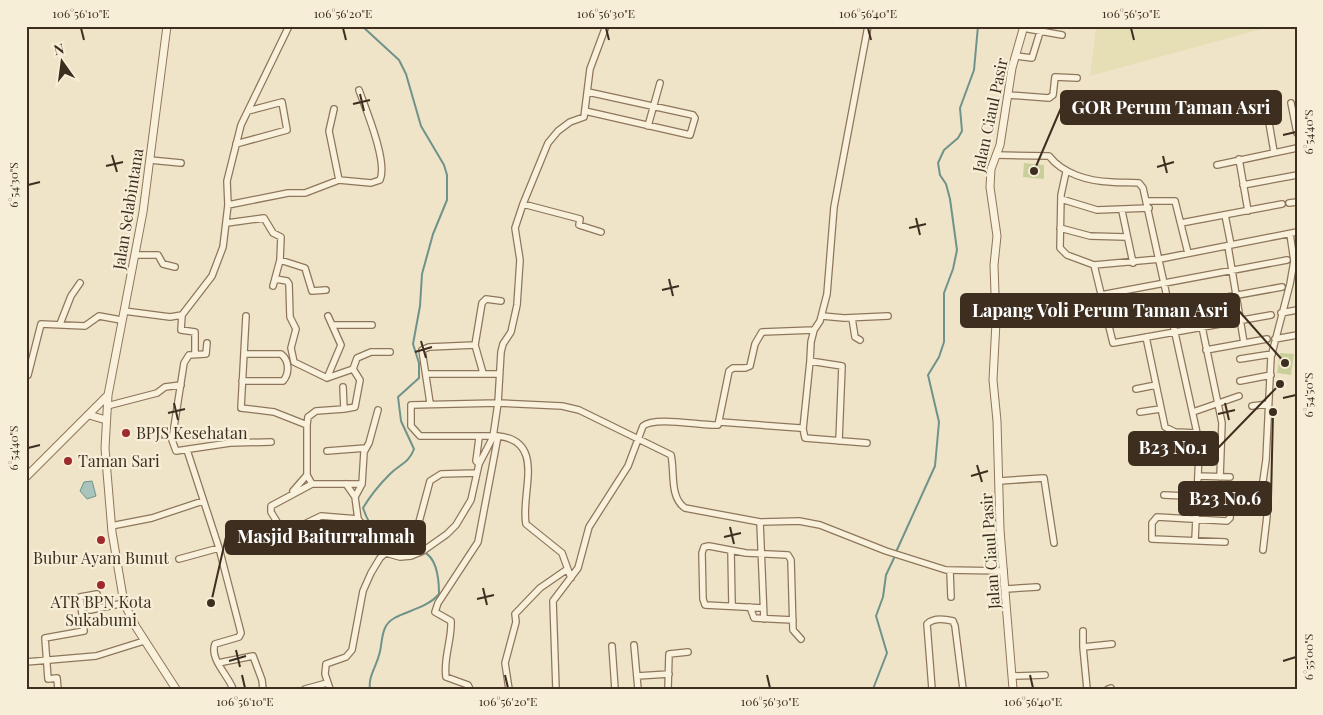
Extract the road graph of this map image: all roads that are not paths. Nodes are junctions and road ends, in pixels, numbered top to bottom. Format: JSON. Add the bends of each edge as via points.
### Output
{"nodes":[{"id":1,"x":167,"y":26,"type":"edge"},
{"id":2,"x":289,"y":26,"type":"edge"},
{"id":3,"x":606,"y":26,"type":"edge"},
{"id":4,"x":868,"y":26,"type":"edge"},
{"id":5,"x":1024,"y":27,"type":"edge"},
{"id":6,"x":1040,"y":32,"type":"junction"},
{"id":7,"x":1062,"y":35,"type":"dead end"},
{"id":8,"x":1016,"y":56,"type":"junction"},
{"id":9,"x":1077,"y":78,"type":"dead end"},
{"id":10,"x":660,"y":83,"type":"dead end"},
{"id":11,"x":359,"y":90,"type":"dead end"},
{"id":12,"x":588,"y":92,"type":"junction"},
{"id":13,"x":1008,"y":95,"type":"junction"},
{"id":14,"x":1291,"y":103,"type":"dead end"},
{"id":15,"x":653,"y":107,"type":"junction"},
{"id":16,"x":334,"y":110,"type":"dead end"},
{"id":17,"x":248,"y":111,"type":"junction"},
{"id":18,"x":585,"y":111,"type":"junction"},
{"id":19,"x":1267,"y":111,"type":"dead end"},
{"id":20,"x":648,"y":126,"type":"junction"},
{"id":21,"x":1297,"y":133,"type":"edge"},
{"id":22,"x":236,"y":144,"type":"junction"},
{"id":23,"x":1297,"y":148,"type":"edge"},
{"id":24,"x":1274,"y":152,"type":"junction"},
{"id":25,"x":996,"y":154,"type":"junction"},
{"id":26,"x":1239,"y":158,"type":"junction"},
{"id":27,"x":150,"y":160,"type":"junction"},
{"id":28,"x":181,"y":163,"type":"dead end"},
{"id":29,"x":1217,"y":164,"type":"dead end"},
{"id":30,"x":1066,"y":172,"type":"junction"},
{"id":31,"x":1297,"y":175,"type":"edge"},
{"id":32,"x":339,"y":180,"type":"junction"},
{"id":33,"x":1243,"y":185,"type":"junction"},
{"id":34,"x":1061,"y":199,"type":"junction"},
{"id":35,"x":1147,"y":201,"type":"junction"},
{"id":36,"x":1297,"y":202,"type":"edge"},
{"id":37,"x":1290,"y":203,"type":"dead end"},
{"id":38,"x":523,"y":204,"type":"junction"},
{"id":39,"x":1282,"y":204,"type":"dead end"},
{"id":40,"x":228,"y":205,"type":"junction"},
{"id":41,"x":1149,"y":208,"type":"junction"},
{"id":42,"x":1122,"y":211,"type":"junction"},
{"id":43,"x":1248,"y":211,"type":"junction"},
{"id":44,"x":1225,"y":215,"type":"junction"},
{"id":45,"x":227,"y":223,"type":"junction"},
{"id":46,"x":1181,"y":223,"type":"junction"},
{"id":47,"x":1060,"y":228,"type":"junction"},
{"id":48,"x":602,"y":232,"type":"dead end"},
{"id":49,"x":1297,"y":232,"type":"edge"},
{"id":50,"x":1290,"y":234,"type":"junction"},
{"id":51,"x":1126,"y":236,"type":"junction"},
{"id":52,"x":1229,"y":245,"type":"junction"},
{"id":53,"x":1188,"y":253,"type":"junction"},
{"id":54,"x":135,"y":255,"type":"junction"},
{"id":55,"x":1160,"y":259,"type":"junction"},
{"id":56,"x":280,"y":260,"type":"junction"},
{"id":57,"x":1287,"y":260,"type":"dead end"},
{"id":58,"x":1134,"y":262,"type":"junction"},
{"id":59,"x":1094,"y":265,"type":"junction"},
{"id":60,"x":175,"y":267,"type":"dead end"},
{"id":61,"x":1232,"y":271,"type":"junction"},
{"id":62,"x":276,"y":279,"type":"junction"},
{"id":63,"x":80,"y":282,"type":"dead end"},
{"id":64,"x":1165,"y":283,"type":"junction"},
{"id":65,"x":1294,"y":284,"type":"edge"},
{"id":66,"x":273,"y":286,"type":"dead end"},
{"id":67,"x":1282,"y":286,"type":"dead end"},
{"id":68,"x":326,"y":290,"type":"dead end"},
{"id":69,"x":1101,"y":295,"type":"junction"},
{"id":70,"x":1236,"y":295,"type":"junction"},
{"id":71,"x":501,"y":301,"type":"dead end"},
{"id":72,"x":1170,"y":308,"type":"junction"},
{"id":73,"x":1297,"y":310,"type":"edge"},
{"id":74,"x":124,"y":311,"type":"junction"},
{"id":75,"x":1282,"y":313,"type":"junction"},
{"id":76,"x":182,"y":315,"type":"junction"},
{"id":77,"x":1270,"y":315,"type":"dead end"},
{"id":78,"x":246,"y":316,"type":"dead end"},
{"id":79,"x":328,"y":316,"type":"dead end"},
{"id":80,"x":822,"y":316,"type":"junction"},
{"id":81,"x":888,"y":316,"type":"dead end"},
{"id":82,"x":852,"y":318,"type":"junction"},
{"id":83,"x":1106,"y":319,"type":"junction"},
{"id":84,"x":122,"y":320,"type":"junction"},
{"id":85,"x":1240,"y":320,"type":"junction"},
{"id":86,"x":60,"y":324,"type":"junction"},
{"id":87,"x":332,"y":325,"type":"junction"},
{"id":88,"x":372,"y":325,"type":"dead end"},
{"id":89,"x":1202,"y":327,"type":"junction"},
{"id":90,"x":814,"y":330,"type":"junction"},
{"id":91,"x":1176,"y":332,"type":"junction"},
{"id":92,"x":1297,"y":335,"type":"edge"},
{"id":93,"x":1146,"y":337,"type":"junction"},
{"id":94,"x":1267,"y":339,"type":"dead end"},
{"id":95,"x":1275,"y":339,"type":"junction"},
{"id":96,"x":860,"y":340,"type":"dead end"},
{"id":97,"x":207,"y":343,"type":"dead end"},
{"id":98,"x":1244,"y":343,"type":"junction"},
{"id":99,"x":475,"y":345,"type":"junction"},
{"id":100,"x":1206,"y":350,"type":"junction"},
{"id":101,"x":390,"y":352,"type":"dead end"},
{"id":102,"x":195,"y":354,"type":"junction"},
{"id":103,"x":244,"y":354,"type":"junction"},
{"id":104,"x":1272,"y":354,"type":"junction"},
{"id":105,"x":1240,"y":360,"type":"dead end"},
{"id":106,"x":810,"y":362,"type":"junction"},
{"id":107,"x":353,"y":369,"type":"junction"},
{"id":108,"x":483,"y":373,"type":"junction"},
{"id":109,"x":427,"y":374,"type":"junction"},
{"id":110,"x":499,"y":374,"type":"junction"},
{"id":111,"x":28,"y":375,"type":"dead end"},
{"id":112,"x":1271,"y":375,"type":"junction"},
{"id":113,"x":327,"y":378,"type":"junction"},
{"id":114,"x":242,"y":381,"type":"junction"},
{"id":115,"x":1240,"y":381,"type":"dead end"},
{"id":116,"x":181,"y":385,"type":"junction"},
{"id":117,"x":1156,"y":385,"type":"junction"},
{"id":118,"x":343,"y":387,"type":"dead end"},
{"id":119,"x":1136,"y":389,"type":"dead end"},
{"id":120,"x":108,"y":395,"type":"junction"},
{"id":121,"x":1239,"y":396,"type":"dead end"},
{"id":122,"x":1218,"y":402,"type":"junction"},
{"id":123,"x":430,"y":403,"type":"junction"},
{"id":124,"x":498,"y":403,"type":"junction"},
{"id":125,"x":1268,"y":404,"type":"junction"},
{"id":126,"x":107,"y":406,"type":"junction"},
{"id":127,"x":1252,"y":406,"type":"dead end"},
{"id":128,"x":344,"y":409,"type":"junction"},
{"id":129,"x":1160,"y":409,"type":"junction"},
{"id":130,"x":378,"y":410,"type":"dead end"},
{"id":131,"x":1140,"y":412,"type":"dead end"},
{"id":132,"x":1194,"y":412,"type":"junction"},
{"id":133,"x":89,"y":415,"type":"junction"},
{"id":134,"x":106,"y":420,"type":"junction"},
{"id":135,"x":720,"y":422,"type":"junction"},
{"id":136,"x":307,"y":425,"type":"junction"},
{"id":137,"x":803,"y":429,"type":"junction"},
{"id":138,"x":1197,"y":433,"type":"junction"},
{"id":139,"x":495,"y":437,"type":"junction"},
{"id":140,"x":479,"y":438,"type":"junction"},
{"id":141,"x":638,"y":439,"type":"junction"},
{"id":142,"x":839,"y":441,"type":"junction"},
{"id":143,"x":271,"y":442,"type":"dead end"},
{"id":144,"x":867,"y":443,"type":"dead end"},
{"id":145,"x":366,"y":448,"type":"junction"},
{"id":146,"x":187,"y":450,"type":"junction"},
{"id":147,"x":327,"y":450,"type":"dead end"},
{"id":148,"x":479,"y":464,"type":"junction"},
{"id":149,"x":477,"y":473,"type":"junction"},
{"id":150,"x":307,"y":475,"type":"junction"},
{"id":151,"x":1198,"y":476,"type":"junction"},
{"id":152,"x":26,"y":477,"type":"edge"},
{"id":153,"x":1220,"y":477,"type":"junction"},
{"id":154,"x":1230,"y":477,"type":"dead end"},
{"id":155,"x":999,"y":481,"type":"junction"},
{"id":156,"x":312,"y":484,"type":"junction"},
{"id":157,"x":346,"y":484,"type":"junction"},
{"id":158,"x":362,"y":484,"type":"junction"},
{"id":159,"x":292,"y":493,"type":"junction"},
{"id":160,"x":1164,"y":494,"type":"dead end"},
{"id":161,"x":355,"y":497,"type":"junction"},
{"id":162,"x":1198,"y":497,"type":"junction"},
{"id":163,"x":204,"y":501,"type":"junction"},
{"id":164,"x":358,"y":519,"type":"junction"},
{"id":165,"x":1197,"y":519,"type":"junction"},
{"id":166,"x":760,"y":522,"type":"junction"},
{"id":167,"x":111,"y":526,"type":"junction"},
{"id":168,"x":1195,"y":540,"type":"junction"},
{"id":169,"x":1225,"y":542,"type":"dead end"},
{"id":170,"x":1054,"y":543,"type":"dead end"},
{"id":171,"x":219,"y":548,"type":"junction"},
{"id":172,"x":1262,"y":550,"type":"dead end"},
{"id":173,"x":732,"y":551,"type":"junction"},
{"id":174,"x":386,"y":553,"type":"junction"},
{"id":175,"x":761,"y":554,"type":"junction"},
{"id":176,"x":179,"y":559,"type":"dead end"},
{"id":177,"x":566,"y":570,"type":"junction"},
{"id":178,"x":950,"y":571,"type":"junction"},
{"id":179,"x":1004,"y":571,"type":"junction"},
{"id":180,"x":571,"y":578,"type":"junction"},
{"id":181,"x":1037,"y":586,"type":"dead end"},
{"id":182,"x":1006,"y":589,"type":"junction"},
{"id":183,"x":97,"y":594,"type":"dead end"},
{"id":184,"x":951,"y":597,"type":"dead end"},
{"id":185,"x":124,"y":603,"type":"junction"},
{"id":186,"x":732,"y":605,"type":"junction"},
{"id":187,"x":750,"y":607,"type":"junction"},
{"id":188,"x":763,"y":608,"type":"junction"},
{"id":189,"x":90,"y":610,"type":"dead end"},
{"id":190,"x":764,"y":619,"type":"junction"},
{"id":191,"x":793,"y":620,"type":"junction"},
{"id":192,"x":1083,"y":631,"type":"dead end"},
{"id":193,"x":801,"y":638,"type":"dead end"},
{"id":194,"x":144,"y":641,"type":"junction"},
{"id":195,"x":1112,"y":644,"type":"dead end"},
{"id":196,"x":634,"y":645,"type":"dead end"},
{"id":197,"x":612,"y":646,"type":"dead end"},
{"id":198,"x":1083,"y":647,"type":"junction"},
{"id":199,"x":688,"y":652,"type":"dead end"},
{"id":200,"x":47,"y":659,"type":"junction"},
{"id":201,"x":26,"y":662,"type":"edge"},
{"id":202,"x":218,"y":662,"type":"junction"},
{"id":203,"x":669,"y":674,"type":"junction"},
{"id":204,"x":1045,"y":675,"type":"dead end"},
{"id":205,"x":637,"y":676,"type":"junction"},
{"id":206,"x":1012,"y":676,"type":"junction"},
{"id":207,"x":329,"y":686,"type":"edge"},
{"id":208,"x":58,"y":689,"type":"edge"},
{"id":209,"x":176,"y":689,"type":"edge"},
{"id":210,"x":233,"y":689,"type":"edge"},
{"id":211,"x":263,"y":689,"type":"edge"},
{"id":212,"x":305,"y":689,"type":"edge"},
{"id":213,"x":470,"y":689,"type":"edge"},
{"id":214,"x":509,"y":689,"type":"edge"},
{"id":215,"x":556,"y":689,"type":"edge"},
{"id":216,"x":614,"y":689,"type":"edge"},
{"id":217,"x":638,"y":689,"type":"edge"},
{"id":218,"x":668,"y":689,"type":"edge"},
{"id":219,"x":932,"y":689,"type":"edge"},
{"id":220,"x":963,"y":689,"type":"edge"},
{"id":221,"x":1013,"y":689,"type":"edge"},
{"id":222,"x":1087,"y":689,"type":"edge"}],
"edges":[{"from":1,"to":27,"type":"street","name":"Jalan Selabintana"},
{"from":2,"to":17,"type":"street"},
{"from":3,"to":12,"type":"street","via":[[590,69]]},
{"from":4,"to":80,"type":"street","via":[[834,207],[832,256]]},
{"from":5,"to":6,"type":"street"},
{"from":5,"to":8,"type":"street","name":"Jalan Ciaul Pasir"},
{"from":6,"to":7,"type":"street"},
{"from":6,"to":8,"type":"street","via":[[1032,58]]},
{"from":8,"to":13,"type":"street","name":"Jalan Ciaul Pasir"},
{"from":9,"to":13,"type":"street","via":[[1055,76],[1053,95],[1049,98]]},
{"from":10,"to":15,"type":"street"},
{"from":11,"to":32,"type":"street","via":[[379,155],[382,176],[371,184]]},
{"from":12,"to":15,"type":"street"},
{"from":12,"to":18,"type":"street"},
{"from":13,"to":25,"type":"street","name":"Jalan Ciaul Pasir"},
{"from":14,"to":21,"type":"street"},
{"from":15,"to":20,"type":"street"},
{"from":15,"to":20,"type":"street","via":[[694,115],[692,132],[688,135]]},
{"from":16,"to":32,"type":"street","via":[[329,131]]},
{"from":17,"to":22,"type":"street"},
{"from":17,"to":22,"type":"street","via":[[282,102],[288,130]]},
{"from":18,"to":20,"type":"street"},
{"from":18,"to":38,"type":"street","via":[[584,117],[570,122],[548,143]]},
{"from":19,"to":24,"type":"street"},
{"from":22,"to":40,"type":"street","via":[[227,181]]},
{"from":23,"to":24,"type":"street"},
{"from":24,"to":26,"type":"street"},
{"from":25,"to":30,"type":"street","via":[[1049,156]]},
{"from":25,"to":155,"type":"street","name":"Jalan Ciaul Pasir","via":[[990,187],[997,236],[993,380]]},
{"from":26,"to":29,"type":"street"},
{"from":26,"to":33,"type":"street"},
{"from":27,"to":28,"type":"street"},
{"from":27,"to":54,"type":"street","name":"Jalan Selabintana"},
{"from":30,"to":34,"type":"street"},
{"from":30,"to":35,"type":"street","via":[[1099,181],[1139,184]]},
{"from":31,"to":33,"type":"street"},
{"from":32,"to":40,"type":"street","via":[[305,193],[288,193]]},
{"from":33,"to":43,"type":"street"},
{"from":34,"to":42,"type":"street","via":[[1097,210]]},
{"from":34,"to":47,"type":"street"},
{"from":35,"to":41,"type":"street"},
{"from":35,"to":46,"type":"street","via":[[1175,201]]},
{"from":36,"to":37,"type":"street"},
{"from":38,"to":48,"type":"street","via":[[570,215],[580,219],[579,225]]},
{"from":38,"to":110,"type":"street","via":[[515,228],[520,260],[517,305],[511,332],[503,344]]},
{"from":39,"to":43,"type":"street"},
{"from":40,"to":45,"type":"street"},
{"from":41,"to":42,"type":"street"},
{"from":41,"to":55,"type":"street"},
{"from":42,"to":51,"type":"street"},
{"from":43,"to":44,"type":"street"},
{"from":44,"to":46,"type":"street"},
{"from":44,"to":52,"type":"street"},
{"from":45,"to":56,"type":"street","via":[[266,220],[272,233],[282,239]]},
{"from":45,"to":76,"type":"street","via":[[226,240],[214,271]]},
{"from":46,"to":53,"type":"street"},
{"from":47,"to":51,"type":"street","via":[[1090,236]]},
{"from":47,"to":59,"type":"street","via":[[1061,251]]},
{"from":49,"to":50,"type":"street"},
{"from":50,"to":52,"type":"street"},
{"from":50,"to":65,"type":"street"},
{"from":51,"to":58,"type":"street"},
{"from":52,"to":53,"type":"street"},
{"from":52,"to":61,"type":"street"},
{"from":53,"to":55,"type":"street"},
{"from":54,"to":60,"type":"street","via":[[158,255],[163,264]]},
{"from":54,"to":74,"type":"street","name":"Jalan Selabintana"},
{"from":55,"to":58,"type":"street"},
{"from":55,"to":64,"type":"street"},
{"from":56,"to":62,"type":"street"},
{"from":56,"to":68,"type":"street","via":[[306,268],[312,291]]},
{"from":57,"to":61,"type":"street"},
{"from":58,"to":59,"type":"street"},
{"from":59,"to":69,"type":"street"},
{"from":61,"to":64,"type":"street"},
{"from":61,"to":70,"type":"street"},
{"from":62,"to":66,"type":"street"},
{"from":62,"to":113,"type":"street","via":[[289,284],[290,317],[296,329],[292,359]]},
{"from":63,"to":86,"type":"street"},
{"from":64,"to":69,"type":"street"},
{"from":64,"to":72,"type":"street"},
{"from":65,"to":75,"type":"street"},
{"from":67,"to":70,"type":"street"},
{"from":69,"to":83,"type":"street"},
{"from":70,"to":72,"type":"street"},
{"from":70,"to":85,"type":"street"},
{"from":71,"to":99,"type":"street","via":[[483,300]]},
{"from":72,"to":83,"type":"street"},
{"from":72,"to":91,"type":"street"},
{"from":73,"to":75,"type":"street"},
{"from":74,"to":76,"type":"street","via":[[170,317]]},
{"from":74,"to":84,"type":"street","name":"Jalan Selabintana"},
{"from":75,"to":95,"type":"street"},
{"from":76,"to":102,"type":"street","via":[[181,330],[195,332]]},
{"from":77,"to":85,"type":"street"},
{"from":78,"to":103,"type":"street"},
{"from":79,"to":87,"type":"street"},
{"from":80,"to":82,"type":"street"},
{"from":80,"to":90,"type":"street"},
{"from":81,"to":82,"type":"street"},
{"from":82,"to":96,"type":"street","via":[[855,337]]},
{"from":83,"to":93,"type":"street","via":[[1113,343]]},
{"from":84,"to":86,"type":"street","via":[[99,316],[86,326]]},
{"from":84,"to":120,"type":"street","name":"Jalan Selabintana"},
{"from":85,"to":89,"type":"street"},
{"from":85,"to":98,"type":"street"},
{"from":86,"to":111,"type":"street","via":[[42,324]]},
{"from":87,"to":88,"type":"street"},
{"from":87,"to":113,"type":"street","via":[[341,344]]},
{"from":89,"to":91,"type":"street"},
{"from":89,"to":100,"type":"street"},
{"from":90,"to":106,"type":"street"},
{"from":90,"to":135,"type":"street","via":[[762,332],[750,366],[733,368],[729,372]]},
{"from":91,"to":93,"type":"street"},
{"from":91,"to":132,"type":"street"},
{"from":92,"to":95,"type":"street"},
{"from":93,"to":117,"type":"street"},
{"from":94,"to":98,"type":"street"},
{"from":95,"to":104,"type":"street"},
{"from":97,"to":102,"type":"street","via":[[206,354]]},
{"from":98,"to":100,"type":"street"},
{"from":99,"to":108,"type":"street"},
{"from":99,"to":109,"type":"street","via":[[423,348],[421,352]]},
{"from":100,"to":122,"type":"street"},
{"from":101,"to":107,"type":"street","via":[[371,352],[357,358]]},
{"from":102,"to":116,"type":"street","via":[[185,360]]},
{"from":103,"to":114,"type":"street"},
{"from":103,"to":114,"type":"street","via":[[281,354],[286,358],[287,369],[283,381]]},
{"from":104,"to":105,"type":"street"},
{"from":104,"to":112,"type":"street"},
{"from":106,"to":137,"type":"street"},
{"from":106,"to":142,"type":"street","via":[[842,366]]},
{"from":107,"to":113,"type":"street"},
{"from":107,"to":128,"type":"street","via":[[360,382],[355,407]]},
{"from":108,"to":109,"type":"street"},
{"from":108,"to":110,"type":"street"},
{"from":109,"to":123,"type":"street"},
{"from":110,"to":124,"type":"street"},
{"from":112,"to":115,"type":"street"},
{"from":112,"to":125,"type":"street"},
{"from":114,"to":136,"type":"street","via":[[240,406],[243,409],[274,412]]},
{"from":116,"to":126,"type":"street"},
{"from":116,"to":146,"type":"street","via":[[172,440],[176,450]]},
{"from":117,"to":119,"type":"street"},
{"from":117,"to":129,"type":"street"},
{"from":118,"to":128,"type":"street"},
{"from":120,"to":126,"type":"street","name":"Jalan Selabintana"},
{"from":120,"to":133,"type":"street"},
{"from":121,"to":122,"type":"street"},
{"from":122,"to":132,"type":"street"},
{"from":122,"to":153,"type":"street","via":[[1222,433]]},
{"from":123,"to":124,"type":"street"},
{"from":123,"to":140,"type":"street","via":[[414,404],[410,408],[411,426],[416,434]]},
{"from":124,"to":139,"type":"street"},
{"from":124,"to":141,"type":"street","via":[[562,406],[579,410]]},
{"from":125,"to":127,"type":"street"},
{"from":125,"to":172,"type":"street","via":[[1263,481],[1267,516]]},
{"from":126,"to":134,"type":"street","name":"Jalan Selabintana"},
{"from":128,"to":136,"type":"street","via":[[316,411],[308,417]]},
{"from":129,"to":131,"type":"street"},
{"from":129,"to":138,"type":"street","via":[[1167,429]]},
{"from":130,"to":145,"type":"street"},
{"from":132,"to":138,"type":"street"},
{"from":133,"to":134,"type":"street"},
{"from":133,"to":152,"type":"street"},
{"from":134,"to":167,"type":"street","name":"Jalan Selabintana","via":[[105,470]]},
{"from":135,"to":137,"type":"street"},
{"from":135,"to":141,"type":"street","via":[[717,426],[686,422],[647,423]]},
{"from":136,"to":150,"type":"street"},
{"from":137,"to":142,"type":"street","via":[[805,438]]},
{"from":138,"to":151,"type":"street"},
{"from":139,"to":140,"type":"street"},
{"from":139,"to":148,"type":"street"},
{"from":139,"to":177,"type":"street","via":[[517,442],[525,452],[528,480],[526,524],[562,553]]},
{"from":139,"to":213,"type":"street","via":[[478,542],[435,612],[451,621],[451,640],[444,666],[446,677],[468,685]]},
{"from":140,"to":148,"type":"street","via":[[476,461]]},
{"from":141,"to":166,"type":"street","via":[[672,454],[675,496],[680,504],[690,509]]},
{"from":141,"to":180,"type":"street","via":[[628,466],[590,527],[578,568]]},
{"from":142,"to":144,"type":"street"},
{"from":143,"to":146,"type":"street","via":[[230,443]]},
{"from":145,"to":147,"type":"street"},
{"from":145,"to":158,"type":"street","via":[[362,458]]},
{"from":146,"to":163,"type":"street"},
{"from":148,"to":149,"type":"street"},
{"from":149,"to":174,"type":"street","via":[[445,474],[432,478],[419,522]]},
{"from":149,"to":174,"type":"street","via":[[471,500],[456,526],[421,552],[400,557]]},
{"from":150,"to":156,"type":"street"},
{"from":150,"to":159,"type":"street"},
{"from":151,"to":153,"type":"street"},
{"from":151,"to":162,"type":"street"},
{"from":153,"to":154,"type":"street"},
{"from":155,"to":170,"type":"street","via":[[1044,478]]},
{"from":155,"to":179,"type":"street","name":"Jalan Ciaul Pasir"},
{"from":156,"to":157,"type":"street"},
{"from":156,"to":159,"type":"street"},
{"from":157,"to":158,"type":"street"},
{"from":157,"to":161,"type":"street"},
{"from":158,"to":161,"type":"street"},
{"from":159,"to":164,"type":"street","via":[[270,508],[285,532],[321,516]]},
{"from":160,"to":162,"type":"street"},
{"from":161,"to":164,"type":"street"},
{"from":162,"to":165,"type":"street"},
{"from":162,"to":165,"type":"street","via":[[1230,498],[1231,516],[1227,520]]},
{"from":163,"to":167,"type":"street","via":[[152,518]]},
{"from":163,"to":171,"type":"street"},
{"from":164,"to":174,"type":"street"},
{"from":165,"to":168,"type":"street"},
{"from":165,"to":168,"type":"street","via":[[1157,517],[1153,519],[1151,530],[1151,537],[1155,540]]},
{"from":166,"to":175,"type":"street"},
{"from":166,"to":178,"type":"street","via":[[820,525]]},
{"from":167,"to":185,"type":"street","name":"Jalan Selabintana"},
{"from":168,"to":169,"type":"street"},
{"from":171,"to":176,"type":"street"},
{"from":171,"to":202,"type":"street","via":[[241,634],[215,644]]},
{"from":173,"to":175,"type":"street"},
{"from":173,"to":186,"type":"street"},
{"from":173,"to":186,"type":"street","via":[[707,546],[702,553],[704,603],[707,606]]},
{"from":174,"to":207,"type":"street","via":[[367,580],[352,650],[346,657],[326,664],[324,670]]},
{"from":175,"to":188,"type":"street"},
{"from":175,"to":191,"type":"street","via":[[787,554],[790,558]]},
{"from":177,"to":180,"type":"street"},
{"from":177,"to":214,"type":"street","via":[[540,588],[514,614],[516,622],[505,663]]},
{"from":178,"to":179,"type":"street"},
{"from":178,"to":184,"type":"street"},
{"from":179,"to":182,"type":"street","name":"Jalan Ciaul Pasir"},
{"from":180,"to":215,"type":"street","via":[[553,605]]},
{"from":181,"to":182,"type":"street"},
{"from":182,"to":206,"type":"street","name":"Jalan Ciaul Pasir"},
{"from":183,"to":200,"type":"street","via":[[80,597],[84,631],[46,637]]},
{"from":185,"to":189,"type":"street"},
{"from":185,"to":194,"type":"street","name":"Jalan Selabintana"},
{"from":186,"to":187,"type":"street"},
{"from":187,"to":188,"type":"street"},
{"from":187,"to":190,"type":"street","via":[[753,618]]},
{"from":188,"to":190,"type":"street"},
{"from":190,"to":191,"type":"street"},
{"from":191,"to":193,"type":"street","via":[[793,630]]},
{"from":192,"to":198,"type":"street"},
{"from":194,"to":200,"type":"street","via":[[96,656]]},
{"from":194,"to":209,"type":"street","name":"Jalan Selabintana"},
{"from":195,"to":198,"type":"street"},
{"from":196,"to":205,"type":"street"},
{"from":197,"to":216,"type":"street"},
{"from":198,"to":222,"type":"street"},
{"from":199,"to":203,"type":"street","via":[[669,654]]},
{"from":200,"to":201,"type":"street"},
{"from":200,"to":208,"type":"street","via":[[48,679],[57,678]]},
{"from":202,"to":210,"type":"street"},
{"from":202,"to":211,"type":"street","via":[[253,656]]},
{"from":203,"to":205,"type":"street"},
{"from":203,"to":218,"type":"street"},
{"from":204,"to":206,"type":"street"},
{"from":205,"to":217,"type":"street"},
{"from":206,"to":221,"type":"street","name":"Jalan Ciaul Pasir"},
{"from":207,"to":212,"type":"street"},
{"from":219,"to":220,"type":"street","via":[[927,624],[933,620],[953,621]]}]}
